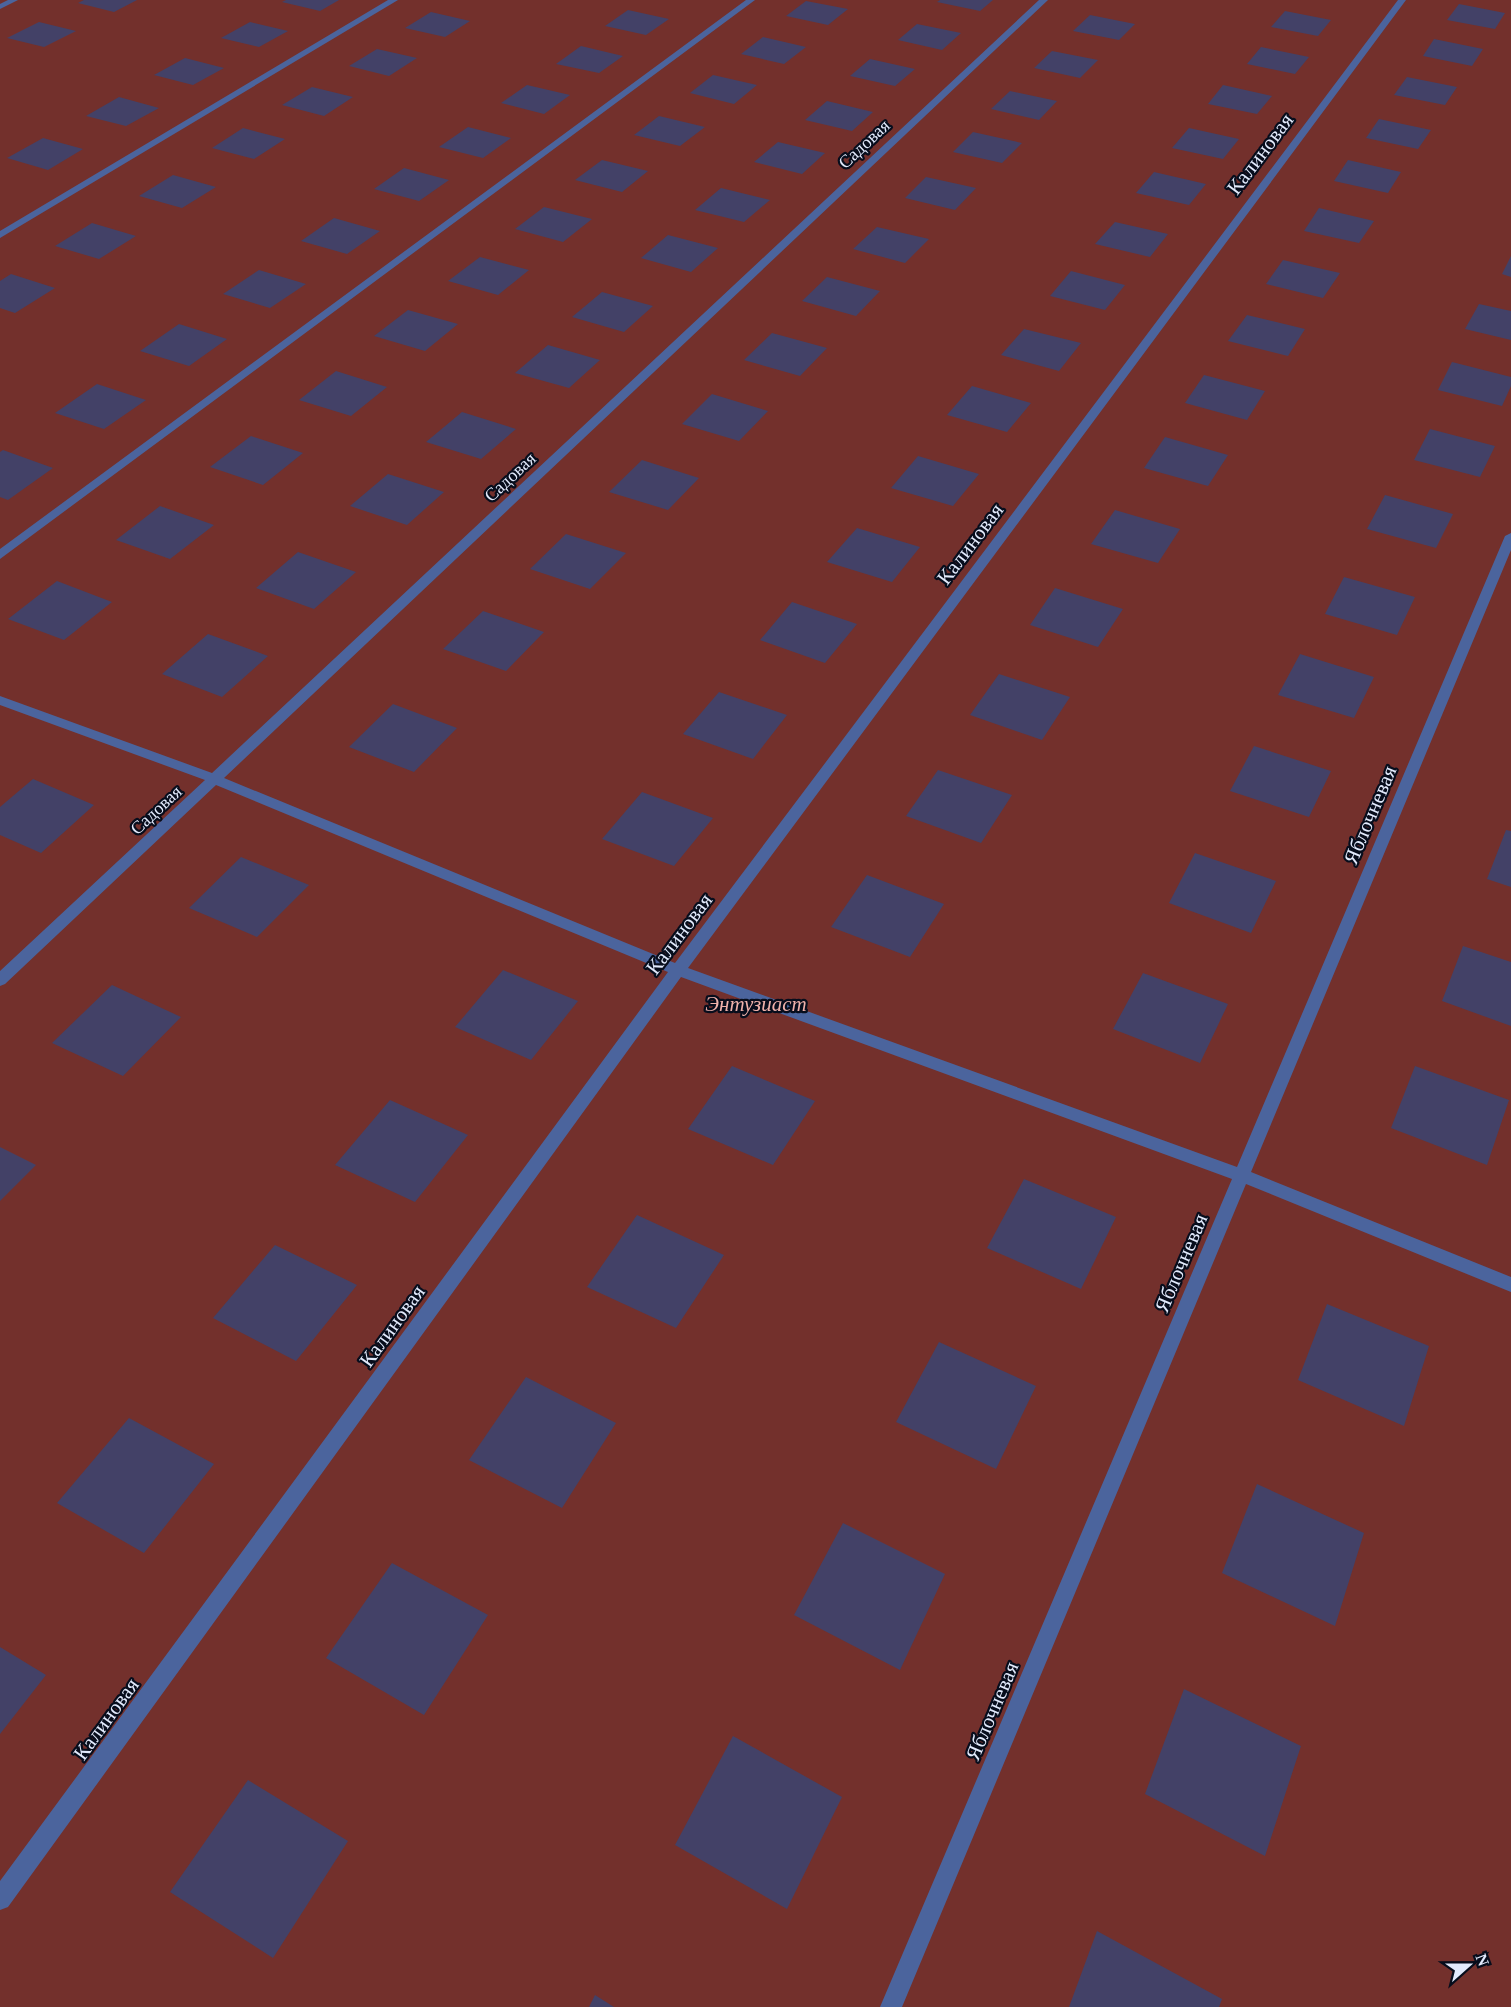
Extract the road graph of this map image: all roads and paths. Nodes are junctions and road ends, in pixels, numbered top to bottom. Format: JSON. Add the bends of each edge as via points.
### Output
{"nodes":[{"id":1,"x":14,"y":0,"type":"edge"},
{"id":2,"x":394,"y":0,"type":"edge"},
{"id":3,"x":751,"y":0,"type":"edge"},
{"id":4,"x":1044,"y":0,"type":"edge"},
{"id":5,"x":1402,"y":0,"type":"edge"},
{"id":6,"x":0,"y":7,"type":"edge"},
{"id":7,"x":0,"y":235,"type":"edge"},
{"id":8,"x":1511,"y":536,"type":"edge"},
{"id":9,"x":0,"y":555,"type":"edge"},
{"id":10,"x":0,"y":700,"type":"edge"},
{"id":11,"x":215,"y":779,"type":"junction"},
{"id":12,"x":678,"y":970,"type":"junction"},
{"id":13,"x":0,"y":980,"type":"edge"},
{"id":14,"x":1243,"y":1176,"type":"junction"},
{"id":15,"x":1511,"y":1285,"type":"edge"},
{"id":16,"x":0,"y":1899,"type":"edge"},
{"id":17,"x":891,"y":2007,"type":"edge"}],
"edges":[{"from":1,"to":6,"type":"street"},
{"from":2,"to":7,"type":"street"},
{"from":3,"to":9,"type":"street"},
{"from":4,"to":11,"type":"street","name":"Садовая"},
{"from":5,"to":12,"type":"street","name":"Калиновая"},
{"from":8,"to":14,"type":"street","name":"Яблочневая"},
{"from":10,"to":11,"type":"street"},
{"from":11,"to":12,"type":"street"},
{"from":11,"to":13,"type":"street","name":"Садовая"},
{"from":12,"to":14,"type":"street"},
{"from":12,"to":16,"type":"street","name":"Калиновая"},
{"from":14,"to":15,"type":"street"},
{"from":14,"to":17,"type":"street","name":"Яблочневая"}]}
